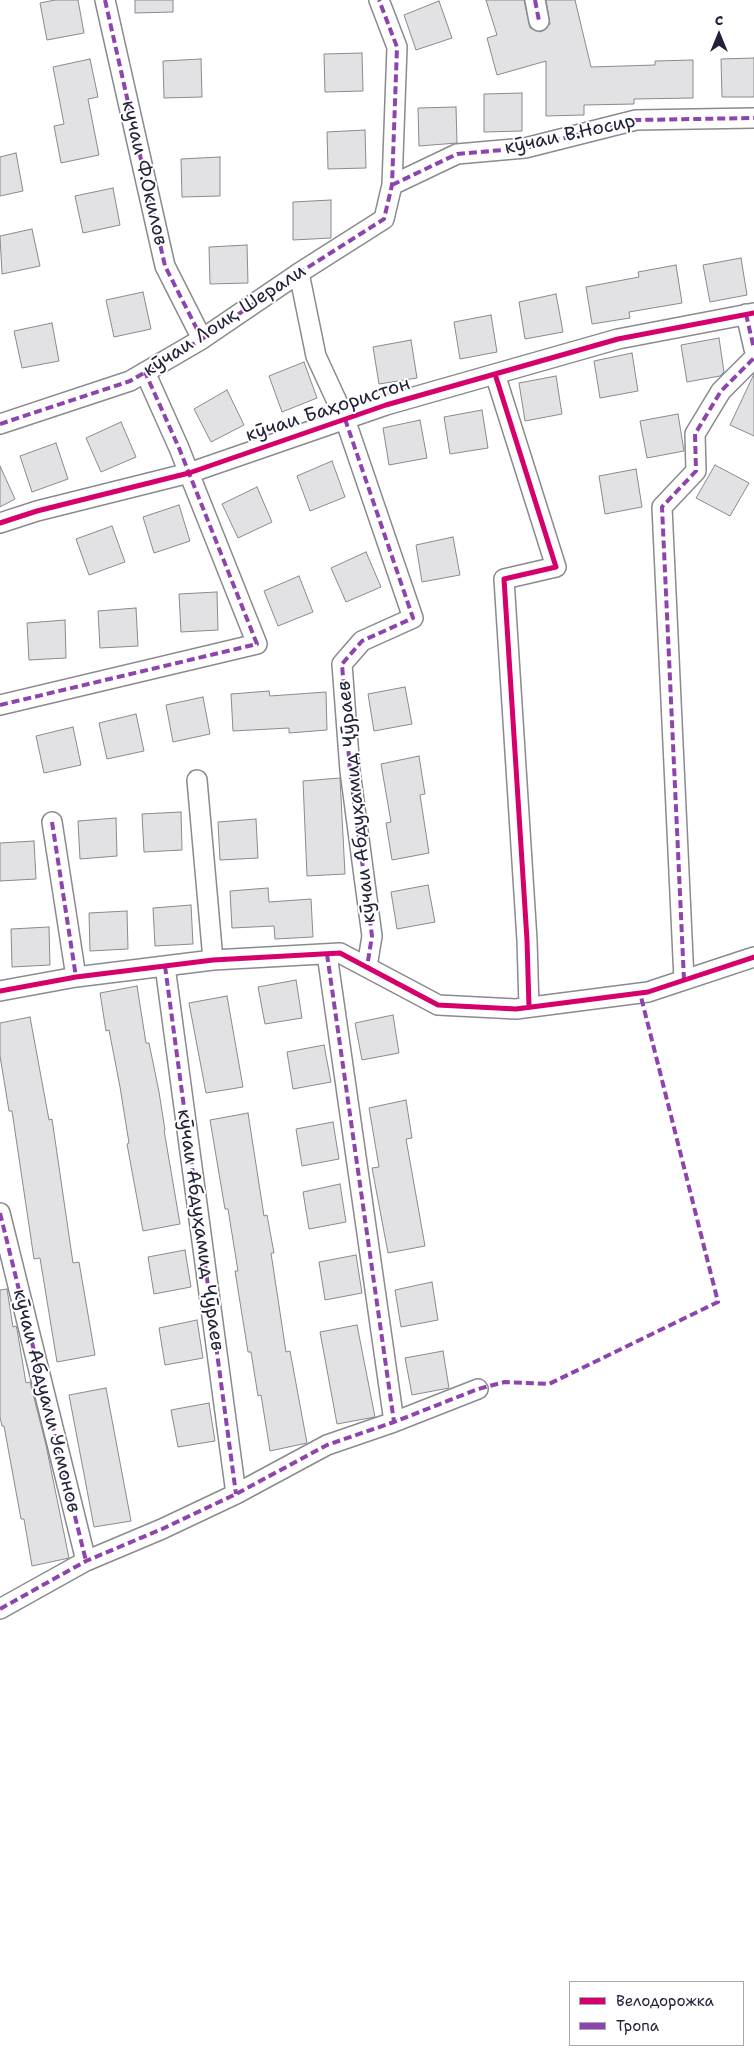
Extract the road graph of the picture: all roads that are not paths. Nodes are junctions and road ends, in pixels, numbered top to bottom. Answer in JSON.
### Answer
{"nodes":[{"id":1,"x":105,"y":0,"type":"edge"},
{"id":2,"x":379,"y":0,"type":"edge"},
{"id":3,"x":535,"y":0,"type":"edge"},
{"id":4,"x":539,"y":21,"type":"dead end"},
{"id":5,"x":754,"y":118,"type":"edge"},
{"id":6,"x":392,"y":185,"type":"junction"},
{"id":7,"x":299,"y":273,"type":"junction"},
{"id":8,"x":750,"y":314,"type":"edge"},
{"id":9,"x":202,"y":339,"type":"junction"},
{"id":10,"x":754,"y":349,"type":"edge"},
{"id":11,"x":754,"y":358,"type":"edge"},
{"id":12,"x":145,"y":372,"type":"junction"},
{"id":13,"x":495,"y":374,"type":"junction"},
{"id":14,"x":345,"y":419,"type":"junction"},
{"id":15,"x":0,"y":424,"type":"edge"},
{"id":16,"x":189,"y":473,"type":"junction"},
{"id":17,"x":0,"y":523,"type":"edge"},
{"id":18,"x":0,"y":705,"type":"edge"},
{"id":19,"x":198,"y":780,"type":"dead end"},
{"id":20,"x":52,"y":822,"type":"dead end"},
{"id":21,"x":327,"y":954,"type":"junction"},
{"id":22,"x":754,"y":957,"type":"edge"},
{"id":23,"x":213,"y":960,"type":"junction"},
{"id":24,"x":165,"y":966,"type":"junction"},
{"id":25,"x":367,"y":967,"type":"junction"},
{"id":26,"x":76,"y":977,"type":"junction"},
{"id":27,"x":684,"y":980,"type":"junction"},
{"id":28,"x":0,"y":991,"type":"edge"},
{"id":29,"x":529,"y":1007,"type":"junction"},
{"id":30,"x":0,"y":1213,"type":"edge"},
{"id":31,"x":478,"y":1389,"type":"dead end"},
{"id":32,"x":394,"y":1422,"type":"junction"},
{"id":33,"x":236,"y":1494,"type":"junction"},
{"id":34,"x":86,"y":1561,"type":"junction"},
{"id":35,"x":0,"y":1609,"type":"edge"}],
"edges":[{"from":1,"to":9,"type":"street","name":"кучаи Ф.Окилов"},
{"from":2,"to":6,"type":"street"},
{"from":3,"to":4,"type":"street"},
{"from":5,"to":6,"type":"street","name":"кӯчаи В.Носир"},
{"from":6,"to":7,"type":"street","name":"кӯчаи Лоиқ Шерали"},
{"from":7,"to":9,"type":"street","name":"кӯчаи Лоиқ Шерали"},
{"from":7,"to":14,"type":"street"},
{"from":8,"to":10,"type":"street"},
{"from":8,"to":13,"type":"street","name":"кӯчаи Баҳористон"},
{"from":9,"to":12,"type":"street","name":"кӯчаи Лоиқ Шерали"},
{"from":11,"to":27,"type":"street"},
{"from":12,"to":15,"type":"street","name":"кӯчаи Лоиқ Шерали"},
{"from":12,"to":16,"type":"street"},
{"from":13,"to":14,"type":"street","name":"кӯчаи Баҳористон"},
{"from":13,"to":29,"type":"street"},
{"from":14,"to":16,"type":"street","name":"кӯчаи Баҳористон"},
{"from":14,"to":25,"type":"street","name":"кӯчаи Абдуҳамид Ҷӯраев"},
{"from":16,"to":17,"type":"street","name":"кӯчаи Баҳористон"},
{"from":16,"to":18,"type":"street"},
{"from":19,"to":23,"type":"street"},
{"from":20,"to":26,"type":"street"},
{"from":21,"to":23,"type":"street"},
{"from":21,"to":25,"type":"street"},
{"from":21,"to":32,"type":"street"},
{"from":22,"to":27,"type":"street"},
{"from":23,"to":24,"type":"street"},
{"from":24,"to":26,"type":"street"},
{"from":24,"to":33,"type":"street","name":"кӯчаи Абдуҳамид Ҷӯраев"},
{"from":25,"to":29,"type":"street"},
{"from":26,"to":28,"type":"street"},
{"from":27,"to":29,"type":"street"},
{"from":30,"to":34,"type":"street","name":"кӯчаи Абдуали Усмонов"},
{"from":31,"to":32,"type":"street"},
{"from":32,"to":33,"type":"street"},
{"from":33,"to":34,"type":"street"},
{"from":34,"to":35,"type":"street"}]}
